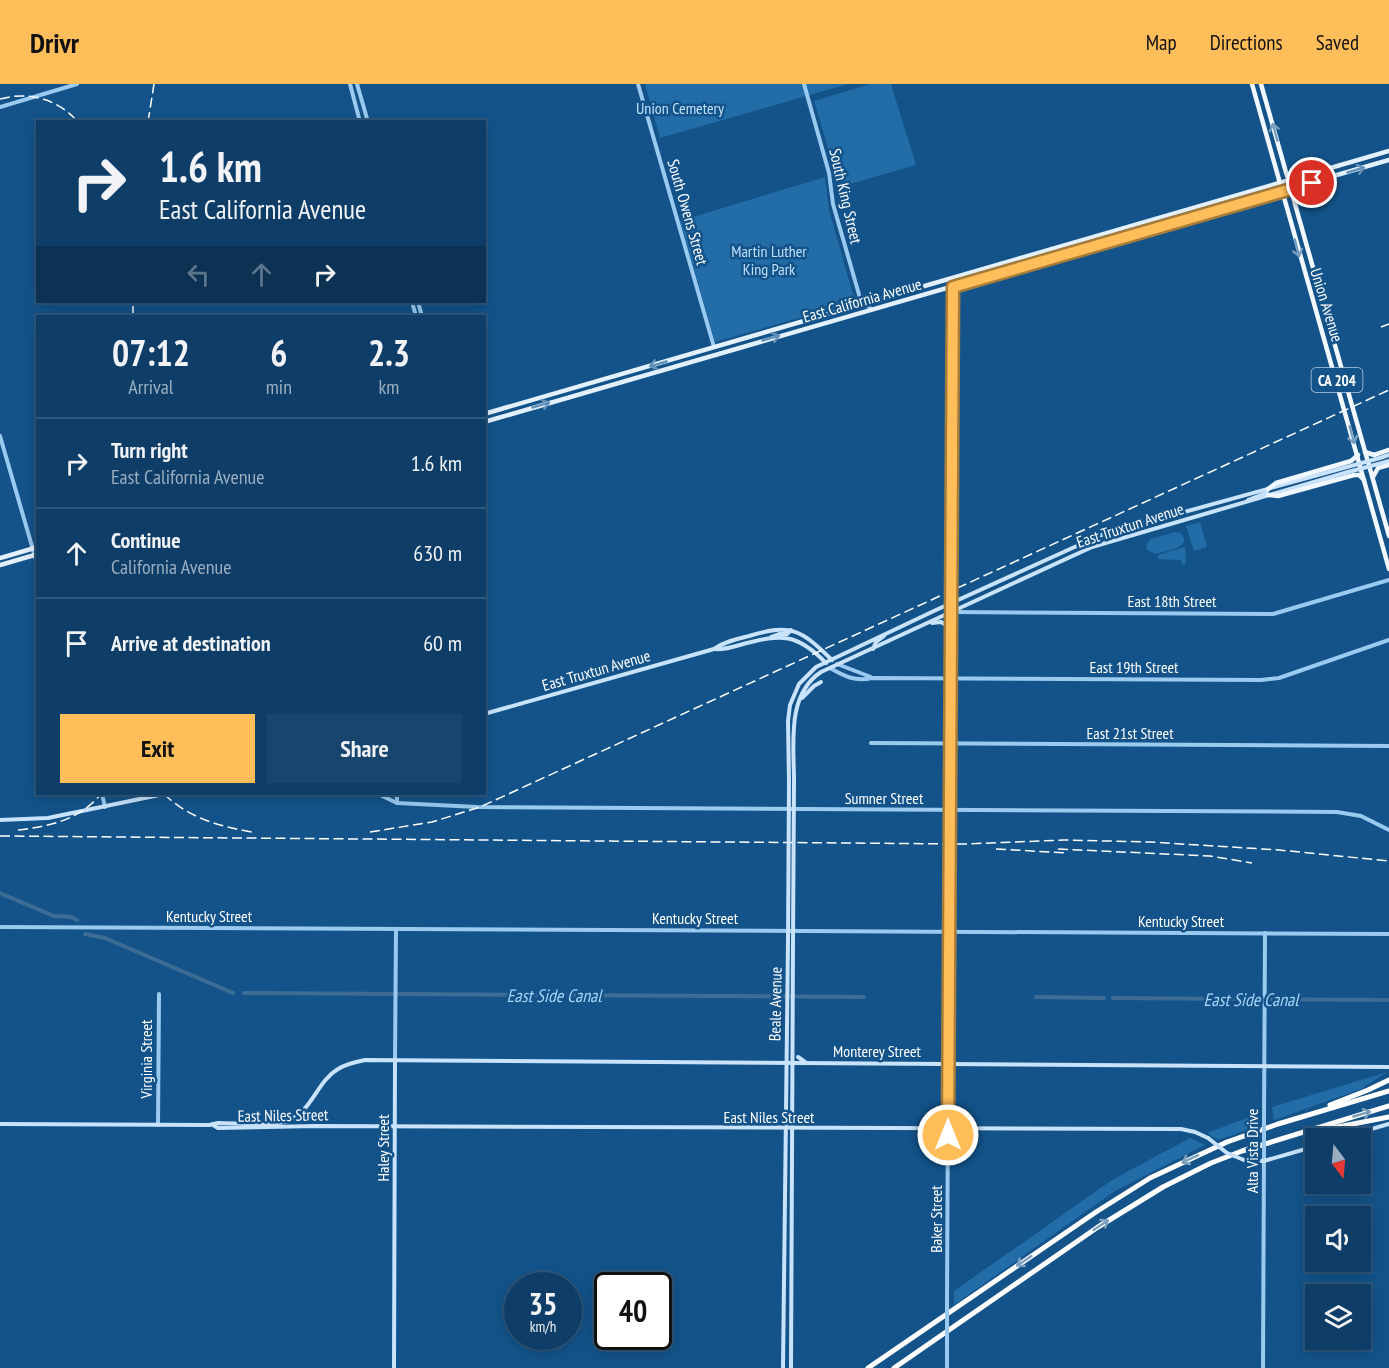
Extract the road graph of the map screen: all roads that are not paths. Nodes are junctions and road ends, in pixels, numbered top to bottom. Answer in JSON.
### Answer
{"nodes":[{"id":1,"x":77,"y":84,"type":"edge"},
{"id":2,"x":350,"y":84,"type":"edge"},
{"id":3,"x":357,"y":84,"type":"edge"},
{"id":4,"x":638,"y":84,"type":"edge"},
{"id":5,"x":804,"y":84,"type":"edge"},
{"id":6,"x":1252,"y":84,"type":"edge"},
{"id":7,"x":1261,"y":84,"type":"edge"},
{"id":8,"x":0,"y":107,"type":"edge"},
{"id":9,"x":359,"y":120,"type":"edge"},
{"id":10,"x":367,"y":120,"type":"edge"},
{"id":11,"x":1389,"y":151,"type":"edge"},
{"id":12,"x":1389,"y":160,"type":"edge"},
{"id":13,"x":1288,"y":180,"type":"junction"},
{"id":14,"x":1280,"y":182,"type":"junction"},
{"id":15,"x":1291,"y":189,"type":"junction"},
{"id":16,"x":1282,"y":192,"type":"junction"},
{"id":17,"x":1213,"y":202,"type":"junction"},
{"id":18,"x":1171,"y":215,"type":"junction"},
{"id":19,"x":1191,"y":217,"type":"junction"},
{"id":20,"x":1137,"y":225,"type":"junction"},
{"id":21,"x":1148,"y":229,"type":"junction"},
{"id":22,"x":1112,"y":239,"type":"junction"},
{"id":23,"x":1061,"y":246,"type":"junction"},
{"id":24,"x":1040,"y":260,"type":"junction"},
{"id":25,"x":952,"y":278,"type":"junction"},
{"id":26,"x":953,"y":287,"type":"junction"},
{"id":27,"x":864,"y":304,"type":"junction"},
{"id":28,"x":871,"y":309,"type":"junction"},
{"id":29,"x":714,"y":347,"type":"junction"},
{"id":30,"x":486,"y":413,"type":"edge"},
{"id":31,"x":486,"y":421,"type":"edge"},
{"id":32,"x":0,"y":436,"type":"edge"},
{"id":33,"x":1389,"y":450,"type":"edge"},
{"id":34,"x":1365,"y":452,"type":"junction"},
{"id":35,"x":1358,"y":454,"type":"junction"},
{"id":36,"x":1374,"y":455,"type":"junction"},
{"id":37,"x":1389,"y":455,"type":"edge"},
{"id":38,"x":1381,"y":460,"type":"junction"},
{"id":39,"x":1351,"y":461,"type":"junction"},
{"id":40,"x":1389,"y":463,"type":"edge"},
{"id":41,"x":1378,"y":468,"type":"junction"},
{"id":42,"x":1347,"y":470,"type":"junction"},
{"id":43,"x":1354,"y":475,"type":"junction"},
{"id":44,"x":1372,"y":477,"type":"junction"},
{"id":45,"x":1364,"y":480,"type":"junction"},
{"id":46,"x":1291,"y":483,"type":"junction"},
{"id":47,"x":1268,"y":489,"type":"junction"},
{"id":48,"x":1269,"y":495,"type":"junction"},
{"id":49,"x":1242,"y":503,"type":"junction"},
{"id":50,"x":1187,"y":511,"type":"junction"},
{"id":51,"x":1189,"y":518,"type":"junction"},
{"id":52,"x":1389,"y":536,"type":"edge"},
{"id":53,"x":35,"y":548,"type":"edge"},
{"id":54,"x":36,"y":555,"type":"edge"},
{"id":55,"x":0,"y":558,"type":"edge"},
{"id":56,"x":0,"y":565,"type":"edge"},
{"id":57,"x":1389,"y":569,"type":"edge"},
{"id":58,"x":1389,"y":580,"type":"edge"},
{"id":59,"x":952,"y":603,"type":"junction"},
{"id":60,"x":951,"y":612,"type":"junction"},
{"id":61,"x":920,"y":627,"type":"junction"},
{"id":62,"x":791,"y":630,"type":"junction"},
{"id":63,"x":889,"y":632,"type":"junction"},
{"id":64,"x":767,"y":638,"type":"junction"},
{"id":65,"x":951,"y":638,"type":"junction"},
{"id":66,"x":1389,"y":640,"type":"edge"},
{"id":67,"x":714,"y":649,"type":"junction"},
{"id":68,"x":873,"y":649,"type":"junction"},
{"id":69,"x":831,"y":659,"type":"junction"},
{"id":70,"x":825,"y":662,"type":"junction"},
{"id":71,"x":837,"y":664,"type":"junction"},
{"id":72,"x":830,"y":668,"type":"junction"},
{"id":73,"x":872,"y":678,"type":"junction"},
{"id":74,"x":951,"y":678,"type":"junction"},
{"id":75,"x":821,"y":682,"type":"dead end"},
{"id":76,"x":798,"y":703,"type":"junction"},
{"id":77,"x":486,"y":713,"type":"edge"},
{"id":78,"x":871,"y":743,"type":"dead end"},
{"id":79,"x":950,"y":744,"type":"junction"},
{"id":80,"x":1389,"y":746,"type":"edge"},
{"id":81,"x":791,"y":781,"type":"junction"},
{"id":82,"x":102,"y":795,"type":"edge"},
{"id":83,"x":159,"y":795,"type":"edge"},
{"id":84,"x":380,"y":795,"type":"edge"},
{"id":85,"x":397,"y":795,"type":"edge"},
{"id":86,"x":397,"y":803,"type":"junction"},
{"id":87,"x":105,"y":807,"type":"junction"},
{"id":88,"x":950,"y":810,"type":"junction"},
{"id":89,"x":0,"y":820,"type":"edge"},
{"id":90,"x":1389,"y":830,"type":"edge"},
{"id":91,"x":0,"y":927,"type":"edge"},
{"id":92,"x":396,"y":929,"type":"junction"},
{"id":93,"x":949,"y":932,"type":"junction"},
{"id":94,"x":1265,"y":933,"type":"junction"},
{"id":95,"x":1389,"y":934,"type":"edge"},
{"id":96,"x":791,"y":941,"type":"junction"},
{"id":97,"x":159,"y":993,"type":"dead end"},
{"id":98,"x":780,"y":1057,"type":"dead end"},
{"id":99,"x":798,"y":1057,"type":"dead end"},
{"id":100,"x":364,"y":1060,"type":"joint"},
{"id":101,"x":395,"y":1060,"type":"junction"},
{"id":102,"x":770,"y":1063,"type":"junction"},
{"id":103,"x":786,"y":1063,"type":"junction"},
{"id":104,"x":793,"y":1063,"type":"junction"},
{"id":105,"x":808,"y":1063,"type":"junction"},
{"id":106,"x":949,"y":1064,"type":"junction"},
{"id":107,"x":1265,"y":1066,"type":"junction"},
{"id":108,"x":1389,"y":1067,"type":"edge"},
{"id":109,"x":1389,"y":1080,"type":"edge"},
{"id":110,"x":1389,"y":1091,"type":"edge"},
{"id":111,"x":1389,"y":1106,"type":"edge"},
{"id":112,"x":1304,"y":1116,"type":"junction"},
{"id":113,"x":1389,"y":1117,"type":"edge"},
{"id":114,"x":0,"y":1124,"type":"edge"},
{"id":115,"x":1389,"y":1124,"type":"edge"},
{"id":116,"x":158,"y":1125,"type":"junction"},
{"id":117,"x":213,"y":1125,"type":"junction"},
{"id":118,"x":395,"y":1126,"type":"junction"},
{"id":119,"x":785,"y":1129,"type":"junction"},
{"id":120,"x":793,"y":1129,"type":"junction"},
{"id":121,"x":948,"y":1129,"type":"junction"},
{"id":122,"x":1371,"y":1129,"type":"edge"},
{"id":123,"x":1295,"y":1133,"type":"junction"},
{"id":124,"x":1305,"y":1149,"type":"edge"},
{"id":125,"x":1264,"y":1161,"type":"junction"},
{"id":126,"x":925,"y":1347,"type":"junction"},
{"id":127,"x":394,"y":1368,"type":"edge"},
{"id":128,"x":783,"y":1368,"type":"edge"},
{"id":129,"x":791,"y":1368,"type":"edge"},
{"id":130,"x":868,"y":1368,"type":"edge"},
{"id":131,"x":894,"y":1368,"type":"edge"},
{"id":132,"x":901,"y":1368,"type":"edge"},
{"id":133,"x":947,"y":1368,"type":"edge"},
{"id":134,"x":1263,"y":1368,"type":"edge"}],
"edges":[{"from":1,"to":8,"type":"street"},
{"from":2,"to":9,"type":"street"},
{"from":3,"to":10,"type":"street"},
{"from":4,"to":29,"type":"street","name":"South Owens Street"},
{"from":5,"to":27,"type":"street","name":"South King Street"},
{"from":6,"to":14,"type":"highway","name":"Union Avenue","number":"CA 204"},
{"from":13,"to":7,"type":"highway","name":"Union Avenue","number":"CA 204","one_way":true},
{"from":11,"to":13,"type":"main road","name":"East California Avenue"},
{"from":15,"to":12,"type":"main road","name":"East California Avenue","one_way":true},
{"from":13,"to":14,"type":"main road","name":"East California Avenue"},
{"from":13,"to":15,"type":"highway","name":"Union Avenue","number":"CA 204"},
{"from":14,"to":16,"type":"highway","name":"Union Avenue","number":"CA 204"},
{"from":14,"to":17,"type":"main road","name":"East California Avenue"},
{"from":15,"to":16,"type":"main road","name":"East California Avenue"},
{"from":15,"to":34,"type":"highway","name":"Union Avenue","number":"CA 204"},
{"from":16,"to":19,"type":"main road","name":"East California Avenue"},
{"from":16,"to":35,"type":"highway","name":"Union Avenue","number":"CA 204","one_way":true},
{"from":17,"to":18,"type":"main road","name":"East California Avenue"},
{"from":17,"to":19,"type":"main road"},
{"from":18,"to":20,"type":"main road","name":"East California Avenue"},
{"from":18,"to":21,"type":"main road"},
{"from":19,"to":21,"type":"main road","name":"East California Avenue"},
{"from":20,"to":22,"type":"main road"},
{"from":20,"to":23,"type":"main road","name":"East California Avenue"},
{"from":21,"to":22,"type":"main road","name":"East California Avenue"},
{"from":22,"to":24,"type":"main road","name":"East California Avenue"},
{"from":23,"to":24,"type":"main road"},
{"from":23,"to":25,"type":"main road","name":"East California Avenue"},
{"from":24,"to":26,"type":"main road","name":"East California Avenue"},
{"from":25,"to":26,"type":"street","name":"Baker Street"},
{"from":25,"to":27,"type":"main road","name":"East California Avenue"},
{"from":26,"to":28,"type":"main road","name":"East California Avenue"},
{"from":26,"to":59,"type":"street","name":"Baker Street"},
{"from":27,"to":28,"type":"street"},
{"from":27,"to":29,"type":"main road","name":"East California Avenue"},
{"from":31,"to":28,"type":"main road","name":"East California Avenue","one_way":true},
{"from":29,"to":30,"type":"main road","name":"East California Avenue","one_way":true},
{"from":32,"to":53,"type":"street"},
{"from":33,"to":36,"type":"highway"},
{"from":34,"to":36,"type":"highway"},
{"from":34,"to":44,"type":"highway","name":"Union Avenue","number":"CA 204"},
{"from":35,"to":39,"type":"highway"},
{"from":35,"to":45,"type":"highway","name":"Union Avenue","number":"CA 204"},
{"from":36,"to":41,"type":"highway"},
{"from":37,"to":38,"type":"main road"},
{"from":38,"to":40,"type":"main road"},
{"from":38,"to":42,"type":"main road","name":"East Truxtun Avenue","bridge":true},
{"from":39,"to":43,"type":"highway"},
{"from":39,"to":47,"type":"highway"},
{"from":40,"to":41,"type":"highway"},
{"from":41,"to":44,"type":"highway"},
{"from":42,"to":46,"type":"main road","name":"East Truxtun Avenue"},
{"from":42,"to":48,"type":"main road","name":"East Truxtun Avenue"},
{"from":43,"to":45,"type":"highway"},
{"from":43,"to":48,"type":"highway"},
{"from":44,"to":52,"type":"highway","name":"Union Avenue","number":"CA 204"},
{"from":45,"to":57,"type":"highway","name":"Union Avenue","number":"CA 204"},
{"from":46,"to":47,"type":"main road","name":"East Truxtun Avenue"},
{"from":46,"to":48,"type":"main road"},
{"from":47,"to":49,"type":"main road"},
{"from":47,"to":50,"type":"main road","name":"East Truxtun Avenue"},
{"from":48,"to":49,"type":"main road","name":"East Truxtun Avenue"},
{"from":49,"to":51,"type":"main road","name":"East Truxtun Avenue"},
{"from":50,"to":51,"type":"main road"},
{"from":50,"to":59,"type":"main road","name":"East Truxtun Avenue"},
{"from":51,"to":60,"type":"main road","name":"East Truxtun Avenue"},
{"from":53,"to":54,"type":"street"},
{"from":53,"to":55,"type":"main road"},
{"from":54,"to":56,"type":"main road"},
{"from":58,"to":60,"type":"street","name":"East 18th Street"},
{"from":59,"to":60,"type":"street","name":"Baker Street"},
{"from":59,"to":63,"type":"main road","name":"East Truxtun Avenue"},
{"from":60,"to":61,"type":"main road","name":"East Truxtun Avenue"},
{"from":60,"to":65,"type":"street","name":"Baker Street"},
{"from":61,"to":65,"type":"main road"},
{"from":61,"to":68,"type":"main road","name":"East Truxtun Avenue"},
{"from":62,"to":64,"type":"main road"},
{"from":62,"to":67,"type":"main road","name":"East Truxtun Avenue"},
{"from":62,"to":69,"type":"main road"},
{"from":63,"to":68,"type":"main road"},
{"from":63,"to":69,"type":"main road","name":"East Truxtun Avenue"},
{"from":64,"to":67,"type":"main road","name":"East Truxtun Avenue"},
{"from":64,"to":70,"type":"main road","name":"East Truxtun Avenue"},
{"from":65,"to":74,"type":"street","name":"Baker Street"},
{"from":66,"to":74,"type":"street","name":"East 19th Street"},
{"from":67,"to":77,"type":"main road","name":"East Truxtun Avenue"},
{"from":68,"to":71,"type":"main road","name":"East Truxtun Avenue"},
{"from":69,"to":70,"type":"main road","name":"Beale Avenue"},
{"from":69,"to":71,"type":"main road"},
{"from":70,"to":72,"type":"main road","name":"East Truxtun Avenue"},
{"from":70,"to":81,"type":"main road","name":"Beale Avenue"},
{"from":71,"to":72,"type":"main road","name":"Beale Avenue"},
{"from":71,"to":73,"type":"street","name":"East 19th Street"},
{"from":72,"to":73,"type":"street","name":"East 19th Street"},
{"from":72,"to":76,"type":"main road","name":"Beale Avenue"},
{"from":73,"to":74,"type":"street","name":"East 19th Street"},
{"from":74,"to":79,"type":"street","name":"Baker Street"},
{"from":75,"to":76,"type":"main road"},
{"from":76,"to":81,"type":"main road","name":"Beale Avenue"},
{"from":78,"to":79,"type":"street","name":"East 21st Street"},
{"from":79,"to":80,"type":"street","name":"East 21st Street"},
{"from":79,"to":88,"type":"street","name":"Baker Street"},
{"from":81,"to":96,"type":"main road","name":"Beale Avenue","bridge":true},
{"from":82,"to":87,"type":"street"},
{"from":83,"to":87,"type":"main road"},
{"from":84,"to":86,"type":"street","name":"Sumner Street"},
{"from":85,"to":86,"type":"street"},
{"from":86,"to":88,"type":"street","name":"Sumner Street"},
{"from":87,"to":89,"type":"main road"},
{"from":88,"to":90,"type":"street","name":"Sumner Street"},
{"from":88,"to":93,"type":"street","name":"Baker Street"},
{"from":91,"to":92,"type":"street","name":"Kentucky Street"},
{"from":92,"to":93,"type":"street","name":"Kentucky Street"},
{"from":92,"to":101,"type":"street","name":"Haley Street"},
{"from":93,"to":94,"type":"street","name":"Kentucky Street"},
{"from":93,"to":106,"type":"street","name":"Baker Street"},
{"from":94,"to":95,"type":"street","name":"Kentucky Street"},
{"from":94,"to":107,"type":"street","name":"Alta Vista Drive"},
{"from":96,"to":103,"type":"main road","name":"Beale Avenue"},
{"from":96,"to":104,"type":"main road","name":"Beale Avenue"},
{"from":97,"to":116,"type":"street","name":"Virginia Street"},
{"from":98,"to":102,"type":"main road"},
{"from":99,"to":105,"type":"main road"},
{"from":100,"to":101,"type":"main road","name":"Monterey Street"},
{"from":100,"to":117,"type":"main road","name":"East Niles Street"},
{"from":101,"to":102,"type":"main road","name":"Monterey Street"},
{"from":101,"to":118,"type":"main road","name":"Haley Street"},
{"from":102,"to":103,"type":"main road","name":"Monterey Street"},
{"from":103,"to":104,"type":"main road","name":"Monterey Street"},
{"from":103,"to":119,"type":"main road","name":"Beale Avenue"},
{"from":104,"to":105,"type":"main road","name":"Monterey Street"},
{"from":104,"to":120,"type":"main road","name":"Beale Avenue"},
{"from":105,"to":106,"type":"main road","name":"Monterey Street"},
{"from":106,"to":107,"type":"main road","name":"Monterey Street"},
{"from":106,"to":121,"type":"street","name":"Baker Street"},
{"from":107,"to":108,"type":"main road","name":"Monterey Street"},
{"from":107,"to":125,"type":"street","name":"Alta Vista Drive","bridge":true},
{"from":109,"to":112,"type":"highway"},
{"from":110,"to":112,"type":"highway"},
{"from":123,"to":111,"type":"highway","one_way":true},
{"from":112,"to":130,"type":"highway","one_way":true},
{"from":113,"to":123,"type":"highway"},
{"from":114,"to":116,"type":"main road","name":"East Niles Street"},
{"from":115,"to":122,"type":"main road"},
{"from":116,"to":117,"type":"main road","name":"East Niles Street"},
{"from":117,"to":118,"type":"main road","name":"East Niles Street"},
{"from":118,"to":119,"type":"main road","name":"East Niles Street"},
{"from":118,"to":127,"type":"main road","name":"Haley Street"},
{"from":119,"to":120,"type":"main road","name":"East Niles Street"},
{"from":119,"to":128,"type":"main road","name":"Beale Avenue"},
{"from":120,"to":121,"type":"main road","name":"East Niles Street"},
{"from":120,"to":129,"type":"main road","name":"Beale Avenue"},
{"from":121,"to":125,"type":"main road","name":"East Niles Street","bridge":true},
{"from":121,"to":133,"type":"street","name":"Baker Street","bridge":true},
{"from":126,"to":123,"type":"highway","one_way":true},
{"from":124,"to":125,"type":"main road","name":"East Niles Street"},
{"from":125,"to":134,"type":"street","name":"Alta Vista Drive"},
{"from":126,"to":131,"type":"highway"},
{"from":126,"to":132,"type":"highway"}]}
